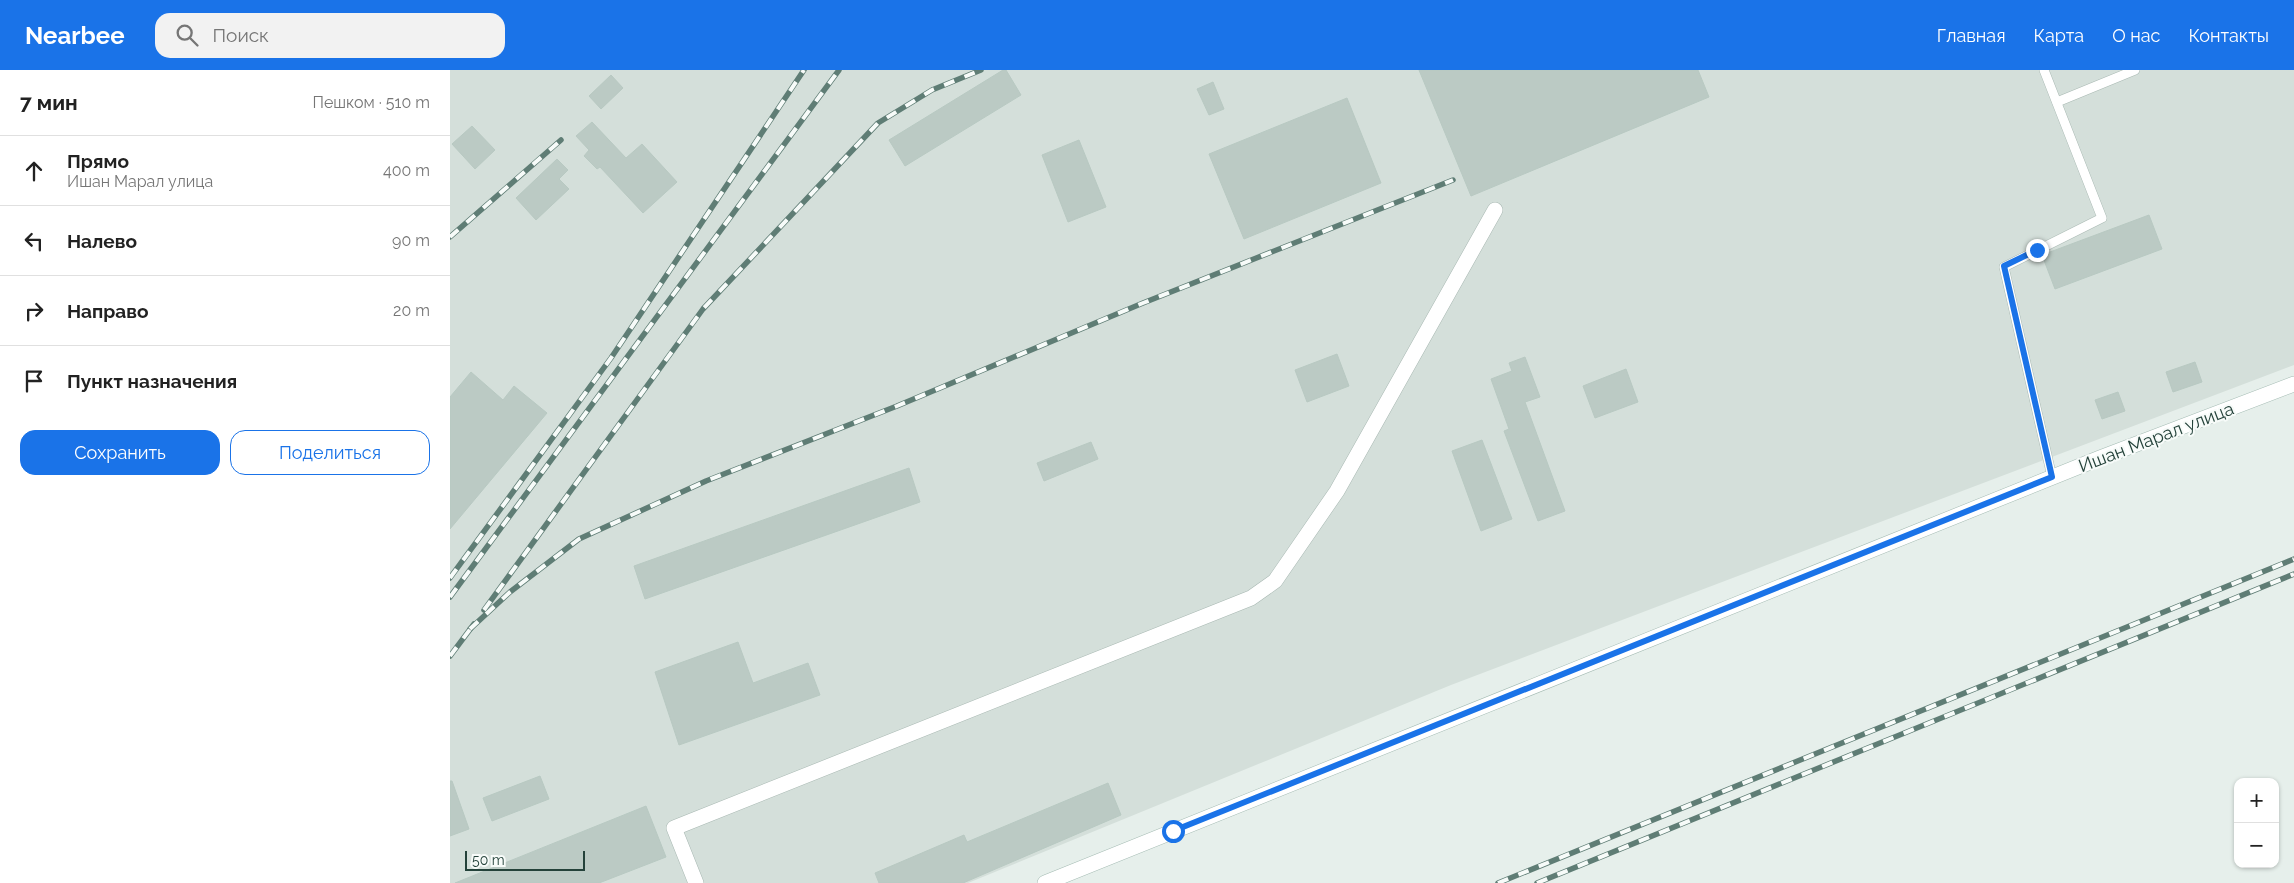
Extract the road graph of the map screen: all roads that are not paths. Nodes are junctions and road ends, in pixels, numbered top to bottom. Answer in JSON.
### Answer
{"nodes":[{"id":1,"x":2044,"y":70,"type":"edge"},
{"id":2,"x":2135,"y":70,"type":"edge"},
{"id":3,"x":2057,"y":102,"type":"junction"},
{"id":4,"x":1494,"y":210,"type":"dead end"},
{"id":5,"x":2294,"y":384,"type":"edge"},
{"id":6,"x":2052,"y":477,"type":"junction"},
{"id":7,"x":696,"y":883,"type":"edge"},
{"id":8,"x":1045,"y":883,"type":"edge"}],
"edges":[{"from":1,"to":3,"type":"lane"},
{"from":2,"to":3,"type":"lane"},
{"from":3,"to":6,"type":"lane"},
{"from":4,"to":7,"type":"main road"},
{"from":5,"to":6,"type":"main road","name":"Ишан Марал улица"},
{"from":6,"to":8,"type":"main road","name":"Ишан Марал улица"}]}
